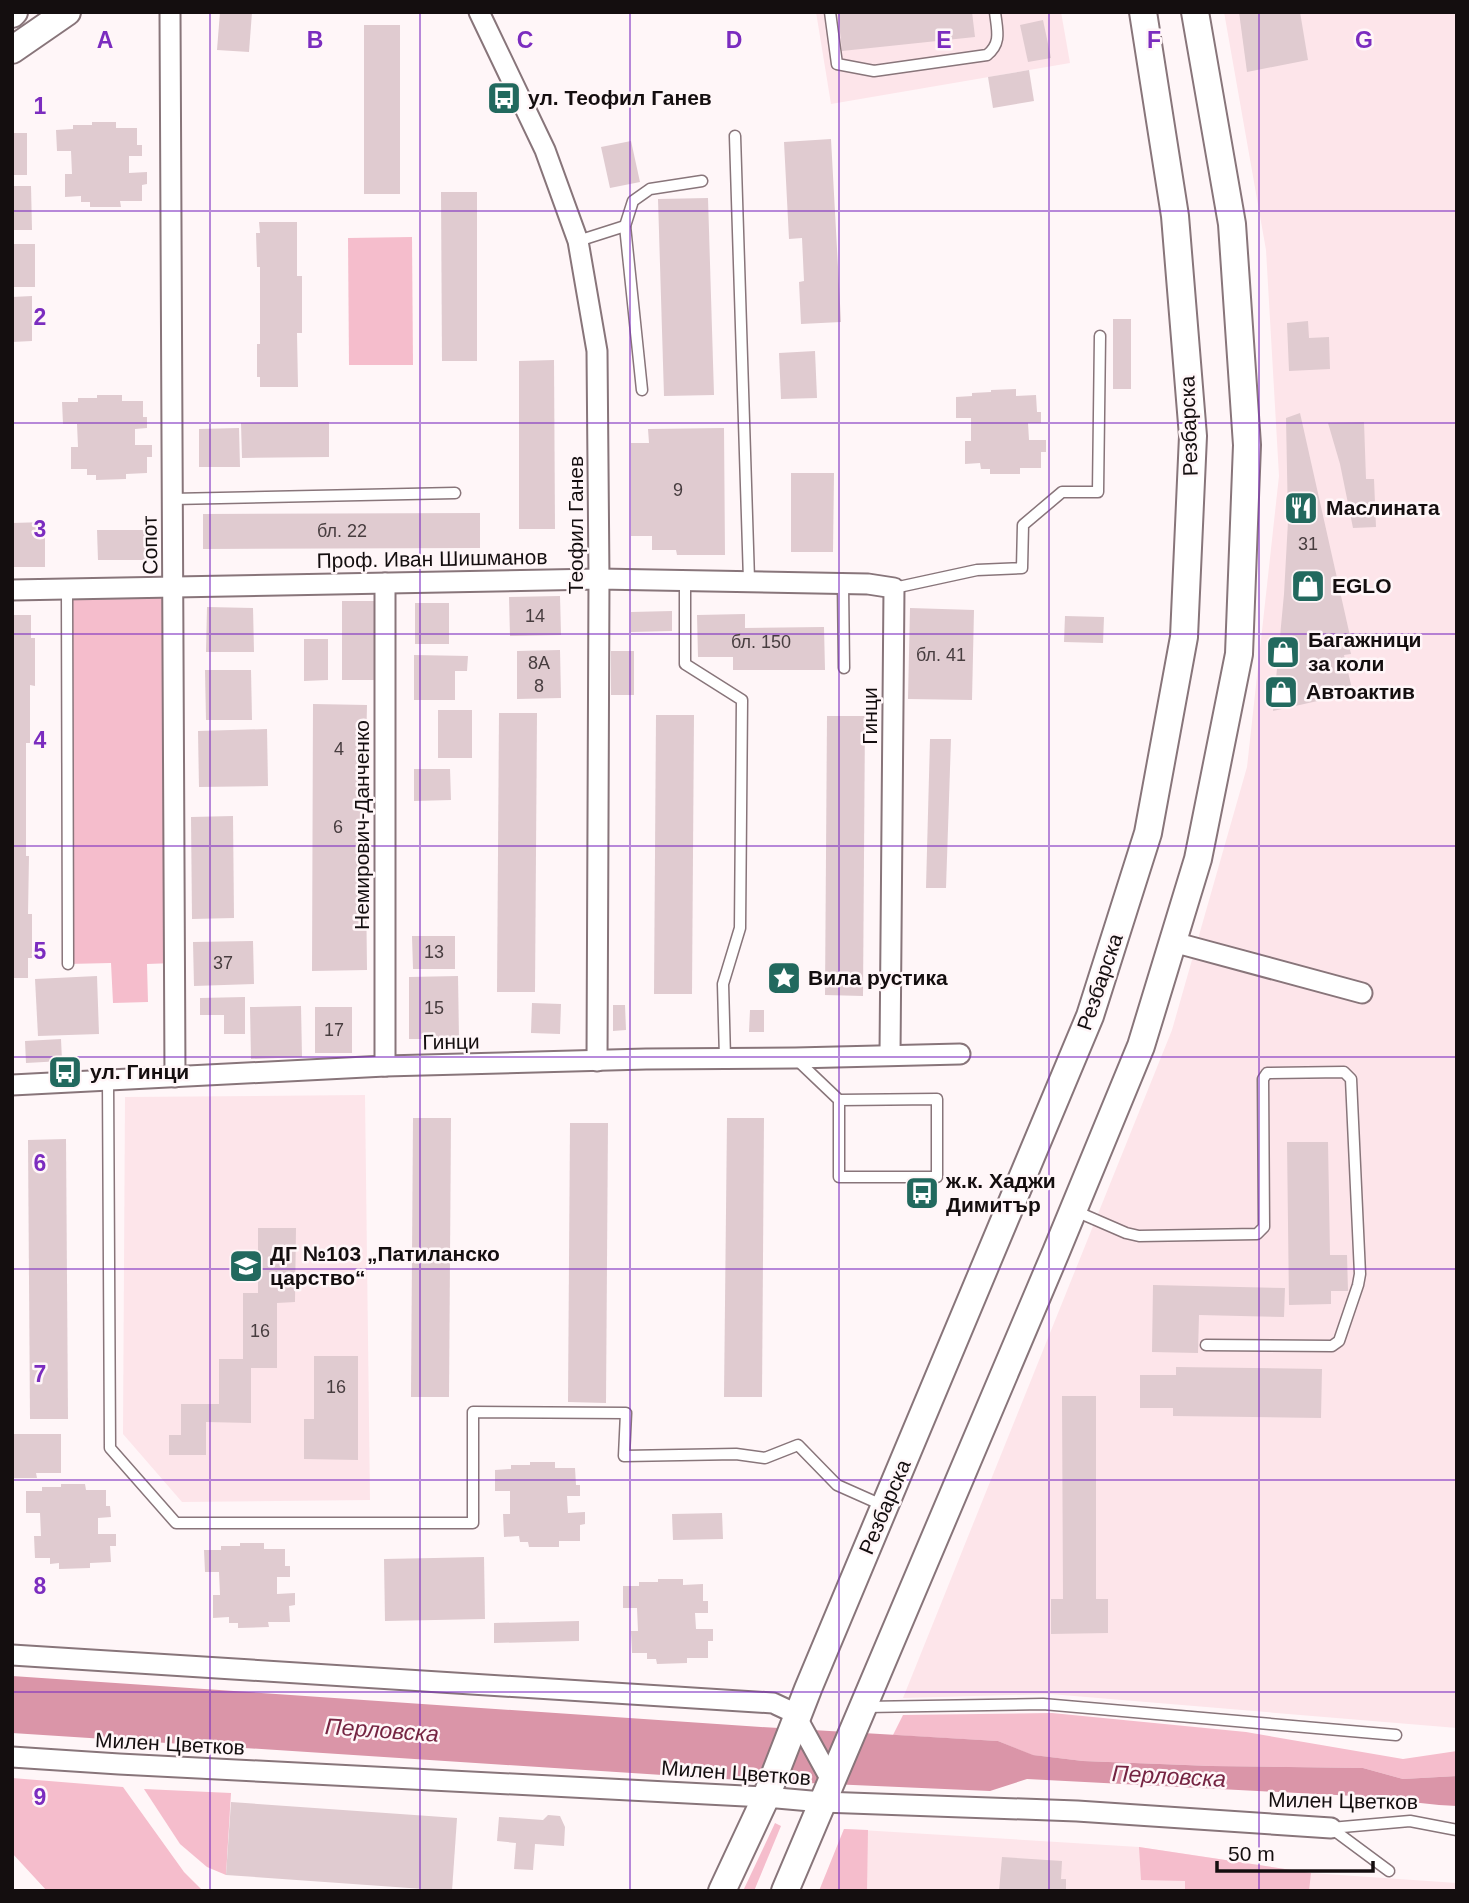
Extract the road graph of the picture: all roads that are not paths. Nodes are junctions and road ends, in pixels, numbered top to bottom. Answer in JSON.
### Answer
{"nodes":[{"id":1,"x":67,"y":12,"type":"edge"},
{"id":2,"x":170,"y":12,"type":"edge"},
{"id":3,"x":479,"y":12,"type":"edge"},
{"id":4,"x":831,"y":12,"type":"edge"},
{"id":5,"x":995,"y":12,"type":"edge"},
{"id":6,"x":1143,"y":12,"type":"edge"},
{"id":7,"x":1195,"y":12,"type":"edge"},
{"id":8,"x":12,"y":50,"type":"edge"},
{"id":9,"x":735,"y":136,"type":"dead end"},
{"id":10,"x":702,"y":181,"type":"dead end"},
{"id":11,"x":625,"y":226,"type":"junction"},
{"id":12,"x":578,"y":241,"type":"junction"},
{"id":13,"x":1100,"y":336,"type":"dead end"},
{"id":14,"x":642,"y":390,"type":"dead end"},
{"id":15,"x":455,"y":493,"type":"dead end"},
{"id":16,"x":172,"y":499,"type":"junction"},
{"id":17,"x":599,"y":579,"type":"junction"},
{"id":18,"x":685,"y":579,"type":"junction"},
{"id":19,"x":748,"y":580,"type":"junction"},
{"id":20,"x":385,"y":583,"type":"junction"},
{"id":21,"x":843,"y":583,"type":"junction"},
{"id":22,"x":173,"y":587,"type":"junction"},
{"id":23,"x":894,"y":588,"type":"junction"},
{"id":24,"x":67,"y":589,"type":"junction"},
{"id":25,"x":12,"y":590,"type":"edge"},
{"id":26,"x":844,"y":668,"type":"dead end"},
{"id":27,"x":1173,"y":942,"type":"junction"},
{"id":28,"x":68,"y":964,"type":"dead end"},
{"id":29,"x":1362,"y":993,"type":"dead end"},
{"id":30,"x":960,"y":1054,"type":"dead end"},
{"id":31,"x":890,"y":1055,"type":"junction"},
{"id":32,"x":724,"y":1058,"type":"junction"},
{"id":33,"x":795,"y":1058,"type":"junction"},
{"id":34,"x":597,"y":1061,"type":"junction"},
{"id":35,"x":385,"y":1066,"type":"junction"},
{"id":36,"x":175,"y":1077,"type":"junction"},
{"id":37,"x":108,"y":1079,"type":"junction"},
{"id":38,"x":12,"y":1085,"type":"edge"},
{"id":39,"x":839,"y":1100,"type":"junction"},
{"id":40,"x":1073,"y":1210,"type":"junction"},
{"id":41,"x":1206,"y":1345,"type":"dead end"},
{"id":42,"x":886,"y":1506,"type":"junction"},
{"id":43,"x":12,"y":1655,"type":"edge"},
{"id":44,"x":862,"y":1707,"type":"junction"},
{"id":45,"x":797,"y":1718,"type":"junction"},
{"id":46,"x":1395,"y":1735,"type":"dead end"},
{"id":47,"x":12,"y":1757,"type":"edge"},
{"id":48,"x":827,"y":1791,"type":"junction"},
{"id":49,"x":766,"y":1797,"type":"junction"},
{"id":50,"x":1331,"y":1828,"type":"junction"},
{"id":51,"x":1457,"y":1830,"type":"edge"},
{"id":52,"x":1389,"y":1871,"type":"dead end"},
{"id":53,"x":722,"y":1891,"type":"edge"},
{"id":54,"x":785,"y":1891,"type":"edge"}],
"edges":[{"from":1,"to":8,"type":"street"},
{"from":2,"to":16,"type":"street","name":"Сопот"},
{"from":3,"to":12,"type":"street","name":"Теофил Ганев"},
{"from":4,"to":5,"type":"lane"},
{"from":6,"to":42,"type":"street","name":"Резбарска"},
{"from":7,"to":27,"type":"street"},
{"from":9,"to":19,"type":"lane"},
{"from":10,"to":11,"type":"lane"},
{"from":11,"to":12,"type":"lane"},
{"from":11,"to":14,"type":"lane"},
{"from":12,"to":17,"type":"street","name":"Теофил Ганев"},
{"from":13,"to":23,"type":"lane"},
{"from":15,"to":16,"type":"lane"},
{"from":16,"to":22,"type":"street","name":"Сопот"},
{"from":17,"to":18,"type":"street","name":"Проф. Иван Шишманов"},
{"from":17,"to":20,"type":"street","name":"Проф. Иван Шишманов"},
{"from":17,"to":34,"type":"street","name":"Теофил Ганев"},
{"from":18,"to":19,"type":"street","name":"Проф. Иван Шишманов"},
{"from":18,"to":32,"type":"lane"},
{"from":19,"to":21,"type":"street","name":"Проф. Иван Шишманов"},
{"from":20,"to":22,"type":"street","name":"Проф. Иван Шишманов"},
{"from":20,"to":35,"type":"street","name":"Немирович-Данченко"},
{"from":21,"to":23,"type":"street","name":"Проф. Иван Шишманов"},
{"from":21,"to":26,"type":"lane"},
{"from":22,"to":24,"type":"street","name":"Проф. Иван Шишманов"},
{"from":22,"to":36,"type":"street","name":"Сопот"},
{"from":23,"to":31,"type":"street","name":"Гинци"},
{"from":24,"to":25,"type":"street","name":"Проф. Иван Шишманов"},
{"from":24,"to":28,"type":"lane"},
{"from":27,"to":29,"type":"street"},
{"from":27,"to":40,"type":"street"},
{"from":30,"to":31,"type":"street","name":"Гинци"},
{"from":31,"to":33,"type":"street","name":"Гинци"},
{"from":32,"to":33,"type":"street","name":"Гинци"},
{"from":32,"to":34,"type":"street","name":"Гинци"},
{"from":33,"to":39,"type":"lane"},
{"from":34,"to":35,"type":"street","name":"Гинци"},
{"from":35,"to":36,"type":"street","name":"Гинци"},
{"from":36,"to":37,"type":"street","name":"Гинци"},
{"from":37,"to":38,"type":"street","name":"Гинци"},
{"from":37,"to":42,"type":"lane"},
{"from":39,"to":39,"type":"lane"},
{"from":40,"to":41,"type":"lane"},
{"from":40,"to":44,"type":"street"},
{"from":42,"to":45,"type":"street","name":"Резбарска"},
{"from":43,"to":45,"type":"street"},
{"from":44,"to":46,"type":"lane"},
{"from":44,"to":48,"type":"street"},
{"from":45,"to":48,"type":"street","name":"Милен Цветков"},
{"from":45,"to":49,"type":"street","name":"Резбарска"},
{"from":47,"to":49,"type":"street","name":"Милен Цветков"},
{"from":48,"to":49,"type":"street","name":"Милен Цветков"},
{"from":48,"to":50,"type":"street","name":"Милен Цветков"},
{"from":48,"to":54,"type":"street"},
{"from":49,"to":53,"type":"street","name":"Резбарска"},
{"from":50,"to":51,"type":"lane","name":"Милен Цветков"},
{"from":50,"to":52,"type":"lane"}]}
